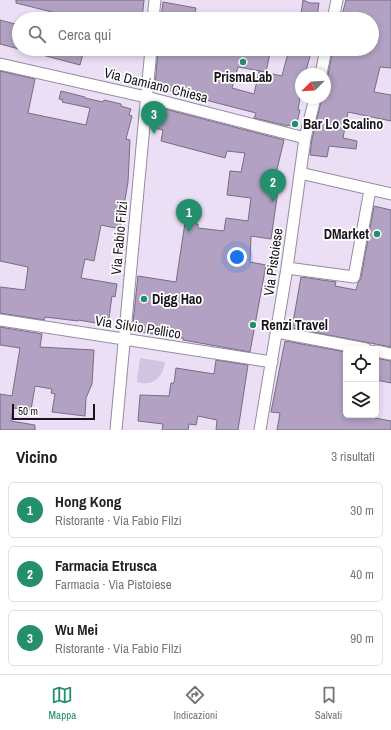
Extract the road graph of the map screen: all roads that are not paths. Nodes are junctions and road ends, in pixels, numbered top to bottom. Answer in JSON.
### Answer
{"nodes":[{"id":1,"x":155,"y":0,"type":"edge"},
{"id":2,"x":337,"y":0,"type":"edge"},
{"id":3,"x":154,"y":12,"type":"edge"},
{"id":4,"x":334,"y":12,"type":"edge"},
{"id":5,"x":149,"y":56,"type":"edge"},
{"id":6,"x":325,"y":56,"type":"edge"},
{"id":7,"x":0,"y":64,"type":"edge"},
{"id":8,"x":322,"y":68,"type":"edge"},
{"id":9,"x":146,"y":97,"type":"junction"},
{"id":10,"x":314,"y":104,"type":"edge"},
{"id":11,"x":305,"y":138,"type":"junction"},
{"id":12,"x":300,"y":173,"type":"junction"},
{"id":13,"x":370,"y":190,"type":"junction"},
{"id":14,"x":391,"y":194,"type":"edge"},
{"id":15,"x":287,"y":268,"type":"junction"},
{"id":16,"x":0,"y":320,"type":"edge"},
{"id":17,"x":277,"y":332,"type":"junction"},
{"id":18,"x":124,"y":340,"type":"junction"},
{"id":19,"x":350,"y":346,"type":"edge"},
{"id":20,"x":379,"y":352,"type":"edge"},
{"id":21,"x":391,"y":354,"type":"edge"},
{"id":22,"x":272,"y":362,"type":"junction"},
{"id":23,"x":116,"y":430,"type":"edge"},
{"id":24,"x":260,"y":430,"type":"edge"}],
"edges":[{"from":1,"to":3,"type":"street"},
{"from":2,"to":4,"type":"street"},
{"from":5,"to":9,"type":"street","name":"Via Fabio Filzi"},
{"from":6,"to":8,"type":"street"},
{"from":7,"to":9,"type":"street","name":"Via Damiano Chiesa"},
{"from":9,"to":11,"type":"street","name":"Via Damiano Chiesa"},
{"from":9,"to":18,"type":"street","name":"Via Fabio Filzi"},
{"from":10,"to":11,"type":"street","name":"Via Pistoiese"},
{"from":11,"to":12,"type":"street","name":"Via Pistoiese"},
{"from":12,"to":13,"type":"street"},
{"from":12,"to":15,"type":"street","name":"Via Pistoiese"},
{"from":13,"to":14,"type":"street"},
{"from":13,"to":15,"type":"street"},
{"from":15,"to":17,"type":"street","name":"Via Pistoiese"},
{"from":16,"to":18,"type":"street","name":"Via Silvio Pellico"},
{"from":17,"to":19,"type":"street"},
{"from":17,"to":22,"type":"street","name":"Via Pistoiese"},
{"from":18,"to":22,"type":"street","name":"Via Silvio Pellico"},
{"from":18,"to":23,"type":"street","name":"Via Fabio Filzi"},
{"from":20,"to":21,"type":"street"},
{"from":22,"to":24,"type":"street","name":"Via Pistoiese"}]}
